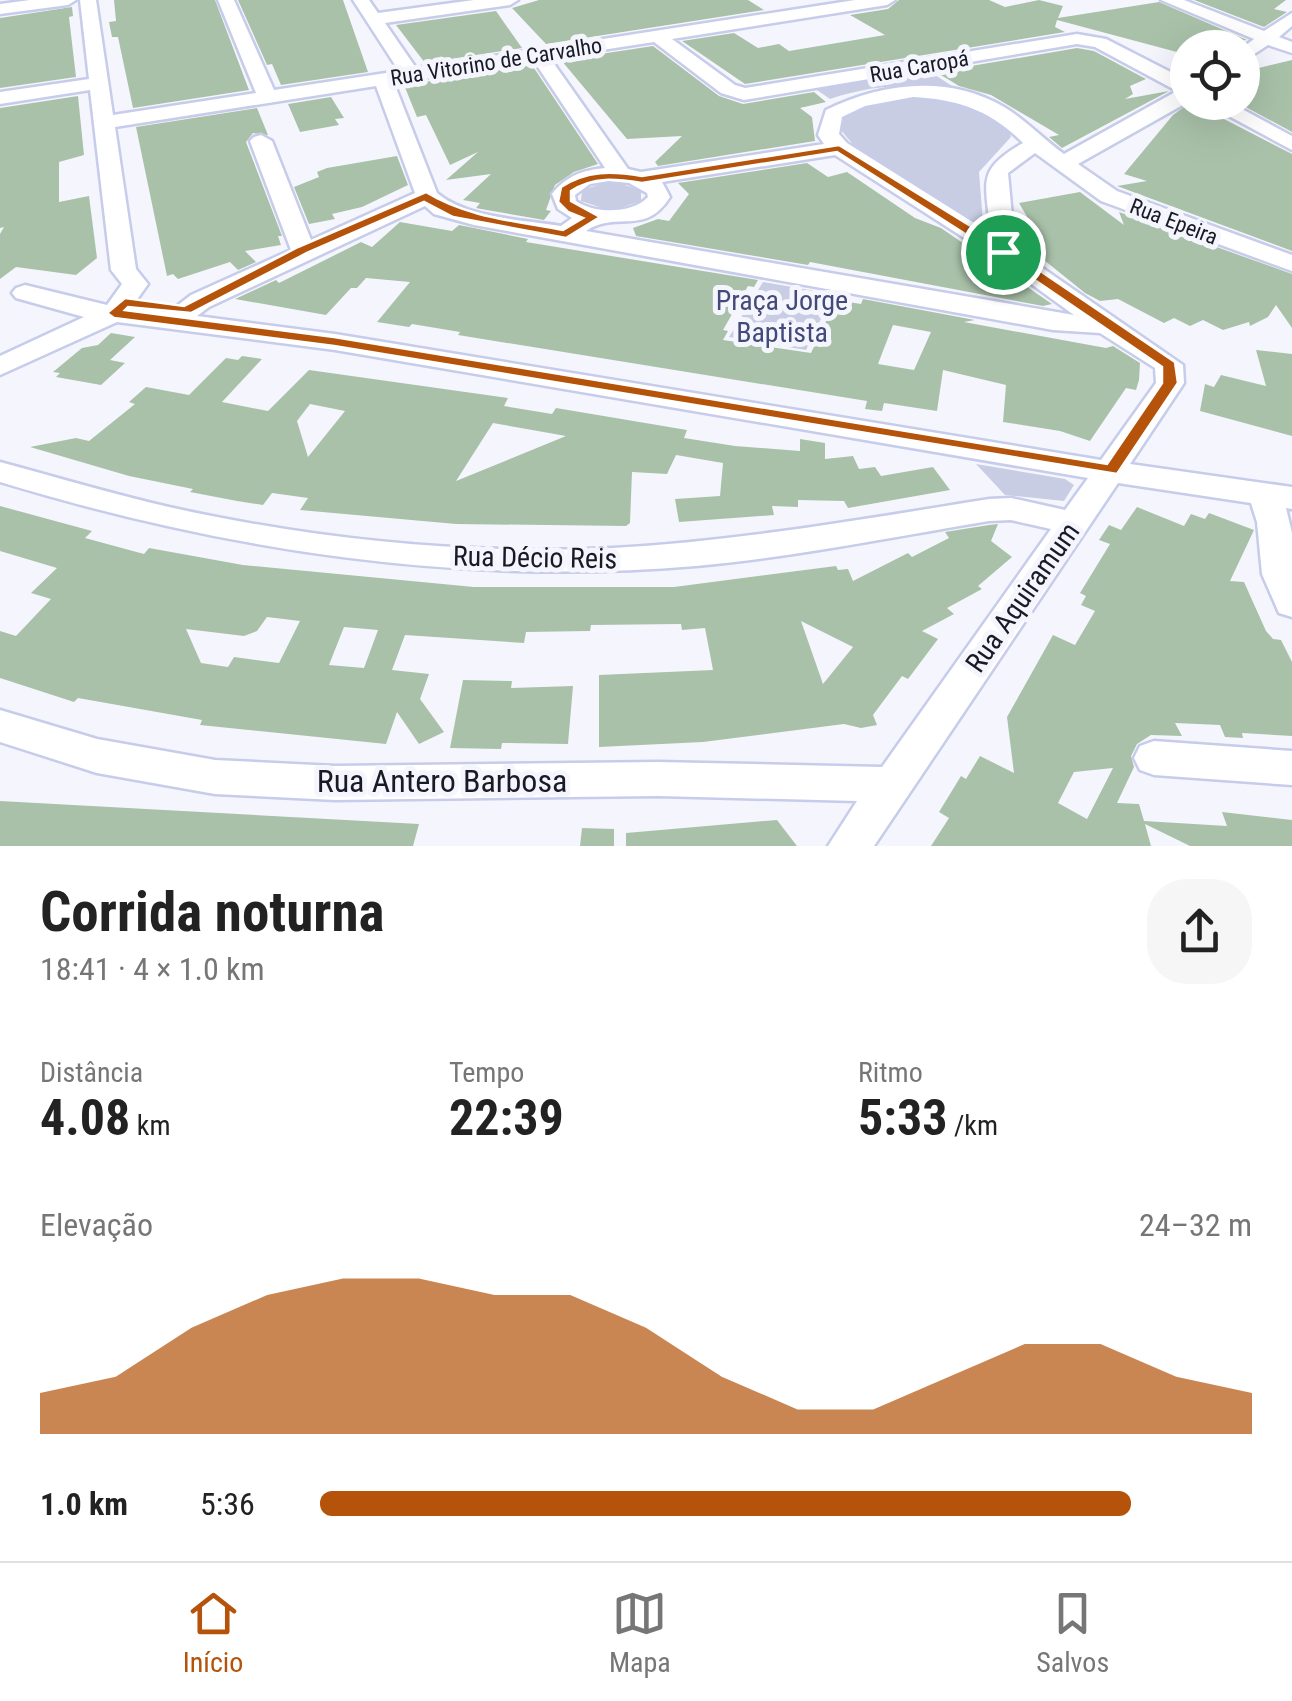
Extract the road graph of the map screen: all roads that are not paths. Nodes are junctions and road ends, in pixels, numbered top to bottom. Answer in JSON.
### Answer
{"nodes":[{"id":1,"x":68,"y":0,"type":"edge"},
{"id":2,"x":88,"y":0,"type":"edge"},
{"id":3,"x":226,"y":0,"type":"edge"},
{"id":4,"x":361,"y":0,"type":"edge"},
{"id":5,"x":510,"y":0,"type":"edge"},
{"id":6,"x":888,"y":0,"type":"edge"},
{"id":7,"x":1169,"y":0,"type":"edge"},
{"id":8,"x":46,"y":1,"type":"edge"},
{"id":9,"x":0,"y":9,"type":"edge"},
{"id":10,"x":1292,"y":18,"type":"edge"},
{"id":11,"x":374,"y":19,"type":"junction"},
{"id":12,"x":658,"y":36,"type":"junction"},
{"id":13,"x":1270,"y":39,"type":"junction"},
{"id":14,"x":1260,"y":45,"type":"edge"},
{"id":15,"x":1292,"y":48,"type":"edge"},
{"id":16,"x":538,"y":54,"type":"junction"},
{"id":17,"x":410,"y":74,"type":"junction"},
{"id":18,"x":383,"y":79,"type":"junction"},
{"id":19,"x":1170,"y":81,"type":"edge"},
{"id":20,"x":102,"y":83,"type":"junction"},
{"id":21,"x":267,"y":96,"type":"junction"},
{"id":22,"x":0,"y":98,"type":"edge"},
{"id":23,"x":1170,"y":103,"type":"edge"},
{"id":24,"x":1247,"y":120,"type":"edge"},
{"id":25,"x":104,"y":123,"type":"junction"},
{"id":26,"x":261,"y":141,"type":"dead end"},
{"id":27,"x":1036,"y":144,"type":"junction"},
{"id":28,"x":1292,"y":144,"type":"edge"},
{"id":29,"x":839,"y":148,"type":"junction"},
{"id":30,"x":1064,"y":162,"type":"junction"},
{"id":31,"x":631,"y":177,"type":"junction"},
{"id":32,"x":426,"y":196,"type":"junction"},
{"id":33,"x":594,"y":217,"type":"junction"},
{"id":34,"x":566,"y":234,"type":"junction"},
{"id":35,"x":303,"y":250,"type":"junction"},
{"id":36,"x":1003,"y":252,"type":"junction"},
{"id":37,"x":1292,"y":264,"type":"edge"},
{"id":38,"x":13,"y":291,"type":"edge"},
{"id":39,"x":105,"y":306,"type":"junction"},
{"id":40,"x":180,"y":316,"type":"junction"},
{"id":41,"x":1106,"y":325,"type":"junction"},
{"id":42,"x":0,"y":367,"type":"edge"},
{"id":43,"x":1111,"y":470,"type":"junction"},
{"id":44,"x":0,"y":472,"type":"edge"},
{"id":45,"x":1278,"y":497,"type":"edge"},
{"id":46,"x":1073,"y":524,"type":"junction"},
{"id":47,"x":1283,"y":547,"type":"edge"},
{"id":48,"x":1292,"y":604,"type":"edge"},
{"id":49,"x":0,"y":726,"type":"edge"},
{"id":50,"x":1154,"y":758,"type":"dead end"},
{"id":51,"x":1292,"y":768,"type":"edge"},
{"id":52,"x":891,"y":784,"type":"junction"},
{"id":53,"x":850,"y":846,"type":"edge"}],
"edges":[{"from":1,"to":8,"type":"street"},
{"from":2,"to":20,"type":"street"},
{"from":3,"to":21,"type":"street"},
{"from":4,"to":11,"type":"street"},
{"from":5,"to":11,"type":"street"},
{"from":6,"to":12,"type":"street","name":"Rua Vitorino de Carvalho"},
{"from":7,"to":13,"type":"street"},
{"from":8,"to":9,"type":"street"},
{"from":10,"to":13,"type":"street"},
{"from":11,"to":17,"type":"street"},
{"from":12,"to":16,"type":"street","name":"Rua Vitorino de Carvalho"},
{"from":12,"to":19,"type":"street","name":"Rua Caropá"},
{"from":13,"to":14,"type":"street"},
{"from":13,"to":15,"type":"street"},
{"from":16,"to":17,"type":"street","name":"Rua Vitorino de Carvalho"},
{"from":16,"to":31,"type":"street"},
{"from":17,"to":18,"type":"street","name":"Rua Vitorino de Carvalho"},
{"from":18,"to":21,"type":"street","name":"Rua Vitorino de Carvalho"},
{"from":18,"to":32,"type":"street"},
{"from":20,"to":22,"type":"street"},
{"from":20,"to":25,"type":"street"},
{"from":21,"to":25,"type":"street","name":"Rua Vitorino de Carvalho"},
{"from":23,"to":30,"type":"street"},
{"from":24,"to":28,"type":"street"},
{"from":25,"to":39,"type":"street"},
{"from":26,"to":35,"type":"street"},
{"from":27,"to":29,"type":"street","name":"Rua Epeira"},
{"from":27,"to":30,"type":"street","name":"Rua Epeira"},
{"from":27,"to":36,"type":"street"},
{"from":29,"to":31,"type":"street"},
{"from":29,"to":36,"type":"street"},
{"from":30,"to":37,"type":"street","name":"Rua Epeira"},
{"from":31,"to":33,"type":"street"},
{"from":31,"to":33,"type":"street"},
{"from":32,"to":34,"type":"street"},
{"from":32,"to":35,"type":"street"},
{"from":33,"to":34,"type":"street"},
{"from":34,"to":41,"type":"street"},
{"from":35,"to":40,"type":"street"},
{"from":36,"to":41,"type":"street"},
{"from":38,"to":39,"type":"street"},
{"from":39,"to":40,"type":"street"},
{"from":39,"to":42,"type":"street"},
{"from":40,"to":43,"type":"street"},
{"from":41,"to":43,"type":"street","name":"Rua Aquiramum"},
{"from":43,"to":45,"type":"street"},
{"from":43,"to":46,"type":"street","name":"Rua Aquiramum"},
{"from":44,"to":46,"type":"street","name":"Rua Décio Reis"},
{"from":45,"to":47,"type":"street"},
{"from":46,"to":52,"type":"street","name":"Rua Aquiramum"},
{"from":47,"to":48,"type":"street"},
{"from":49,"to":52,"type":"street","name":"Rua Antero Barbosa"},
{"from":50,"to":51,"type":"street"},
{"from":52,"to":53,"type":"street","name":"Rua Aquiramum"}]}
